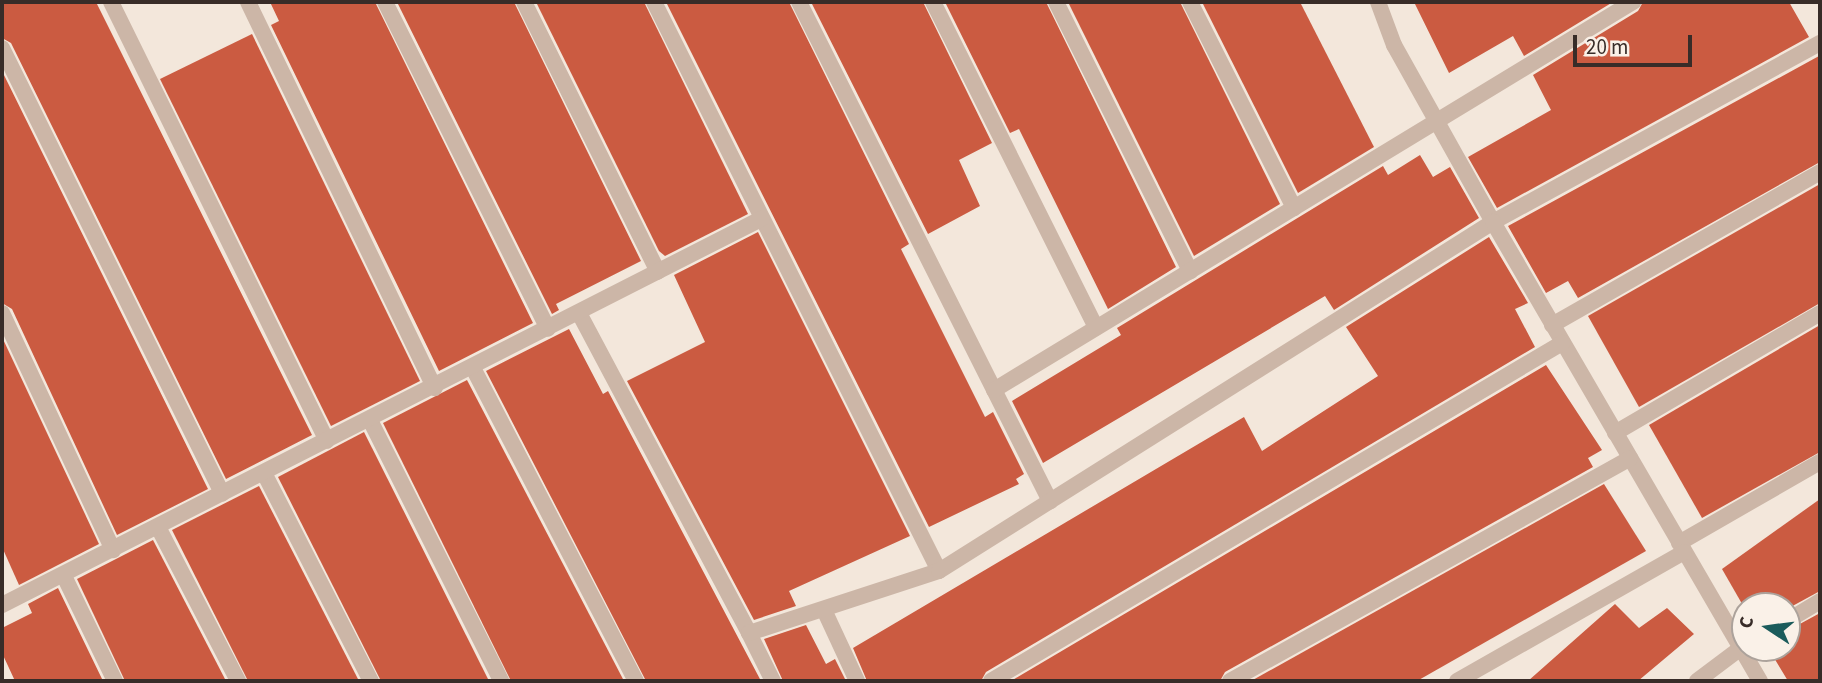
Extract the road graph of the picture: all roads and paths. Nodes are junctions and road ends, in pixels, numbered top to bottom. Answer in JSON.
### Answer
{"nodes":[{"id":1,"x":111,"y":2,"type":"edge"},
{"id":2,"x":248,"y":2,"type":"edge"},
{"id":3,"x":385,"y":2,"type":"edge"},
{"id":4,"x":524,"y":2,"type":"edge"},
{"id":5,"x":654,"y":2,"type":"edge"},
{"id":6,"x":800,"y":2,"type":"edge"},
{"id":7,"x":933,"y":2,"type":"edge"},
{"id":8,"x":1056,"y":2,"type":"edge"},
{"id":9,"x":1191,"y":2,"type":"edge"},
{"id":10,"x":1378,"y":2,"type":"edge"},
{"id":11,"x":1633,"y":2,"type":"edge"},
{"id":12,"x":1820,"y":43,"type":"edge"},
{"id":13,"x":2,"y":48,"type":"edge"},
{"id":14,"x":1437,"y":122,"type":"junction"},
{"id":15,"x":1820,"y":172,"type":"edge"},
{"id":16,"x":1294,"y":208,"type":"junction"},
{"id":17,"x":761,"y":219,"type":"junction"},
{"id":18,"x":1493,"y":222,"type":"junction"},
{"id":19,"x":1190,"y":271,"type":"junction"},
{"id":20,"x":658,"y":272,"type":"junction"},
{"id":21,"x":2,"y":313,"type":"edge"},
{"id":22,"x":579,"y":313,"type":"junction"},
{"id":23,"x":1820,"y":313,"type":"edge"},
{"id":24,"x":1552,"y":325,"type":"junction"},
{"id":25,"x":1096,"y":328,"type":"junction"},
{"id":26,"x":548,"y":329,"type":"junction"},
{"id":27,"x":1562,"y":343,"type":"junction"},
{"id":28,"x":473,"y":368,"type":"junction"},
{"id":29,"x":435,"y":388,"type":"junction"},
{"id":30,"x":994,"y":390,"type":"junction"},
{"id":31,"x":370,"y":420,"type":"junction"},
{"id":32,"x":1615,"y":433,"type":"junction"},
{"id":33,"x":327,"y":441,"type":"junction"},
{"id":34,"x":1630,"y":458,"type":"junction"},
{"id":35,"x":1820,"y":462,"type":"edge"},
{"id":36,"x":264,"y":473,"type":"junction"},
{"id":37,"x":222,"y":494,"type":"junction"},
{"id":38,"x":1050,"y":501,"type":"junction"},
{"id":39,"x":158,"y":527,"type":"junction"},
{"id":40,"x":1682,"y":548,"type":"junction"},
{"id":41,"x":113,"y":550,"type":"junction"},
{"id":42,"x":939,"y":571,"type":"junction"},
{"id":43,"x":64,"y":576,"type":"junction"},
{"id":44,"x":1820,"y":601,"type":"edge"},
{"id":45,"x":3,"y":602,"type":"edge"},
{"id":46,"x":825,"y":612,"type":"junction"},
{"id":47,"x":1801,"y":613,"type":"edge"},
{"id":48,"x":1731,"y":627,"type":"edge"},
{"id":49,"x":749,"y":634,"type":"junction"},
{"id":50,"x":1731,"y":655,"type":"edge"},
{"id":51,"x":1751,"y":662,"type":"edge"},
{"id":52,"x":115,"y":681,"type":"edge"},
{"id":53,"x":238,"y":681,"type":"edge"},
{"id":54,"x":371,"y":681,"type":"edge"},
{"id":55,"x":501,"y":681,"type":"edge"},
{"id":56,"x":636,"y":681,"type":"edge"},
{"id":57,"x":773,"y":681,"type":"edge"},
{"id":58,"x":857,"y":681,"type":"edge"},
{"id":59,"x":990,"y":681,"type":"edge"},
{"id":60,"x":1230,"y":681,"type":"edge"},
{"id":61,"x":1457,"y":681,"type":"edge"},
{"id":62,"x":1697,"y":681,"type":"edge"},
{"id":63,"x":1760,"y":681,"type":"edge"}],
"edges":[{"from":1,"to":33,"type":"lane"},
{"from":2,"to":29,"type":"lane"},
{"from":3,"to":26,"type":"lane"},
{"from":4,"to":20,"type":"lane"},
{"from":5,"to":17,"type":"lane"},
{"from":6,"to":30,"type":"lane"},
{"from":7,"to":25,"type":"lane"},
{"from":8,"to":19,"type":"lane"},
{"from":9,"to":16,"type":"lane"},
{"from":10,"to":14,"type":"lane"},
{"from":11,"to":14,"type":"lane"},
{"from":12,"to":18,"type":"lane"},
{"from":13,"to":37,"type":"lane"},
{"from":14,"to":16,"type":"lane"},
{"from":14,"to":18,"type":"lane"},
{"from":15,"to":24,"type":"lane"},
{"from":16,"to":19,"type":"lane"},
{"from":17,"to":20,"type":"lane"},
{"from":17,"to":42,"type":"lane"},
{"from":18,"to":24,"type":"lane"},
{"from":18,"to":38,"type":"lane"},
{"from":19,"to":25,"type":"lane"},
{"from":20,"to":22,"type":"lane"},
{"from":21,"to":41,"type":"lane"},
{"from":22,"to":26,"type":"lane"},
{"from":22,"to":49,"type":"lane"},
{"from":23,"to":32,"type":"lane"},
{"from":24,"to":27,"type":"lane"},
{"from":25,"to":30,"type":"lane"},
{"from":26,"to":28,"type":"lane"},
{"from":27,"to":32,"type":"lane"},
{"from":27,"to":59,"type":"lane"},
{"from":28,"to":29,"type":"lane"},
{"from":28,"to":56,"type":"lane"},
{"from":29,"to":31,"type":"lane"},
{"from":30,"to":38,"type":"lane"},
{"from":31,"to":33,"type":"lane"},
{"from":31,"to":55,"type":"lane"},
{"from":32,"to":34,"type":"lane"},
{"from":33,"to":36,"type":"lane"},
{"from":34,"to":40,"type":"lane"},
{"from":34,"to":60,"type":"lane"},
{"from":35,"to":40,"type":"lane"},
{"from":36,"to":37,"type":"lane"},
{"from":36,"to":54,"type":"lane"},
{"from":37,"to":39,"type":"lane"},
{"from":38,"to":42,"type":"lane"},
{"from":39,"to":41,"type":"lane"},
{"from":39,"to":53,"type":"lane"},
{"from":40,"to":48,"type":"lane"},
{"from":40,"to":61,"type":"lane"},
{"from":41,"to":43,"type":"lane"},
{"from":42,"to":46,"type":"lane"},
{"from":43,"to":45,"type":"lane"},
{"from":43,"to":52,"type":"lane"},
{"from":44,"to":47,"type":"lane"},
{"from":46,"to":49,"type":"lane"},
{"from":46,"to":58,"type":"lane"},
{"from":49,"to":57,"type":"lane"},
{"from":50,"to":62,"type":"lane"},
{"from":51,"to":63,"type":"lane"}]}
